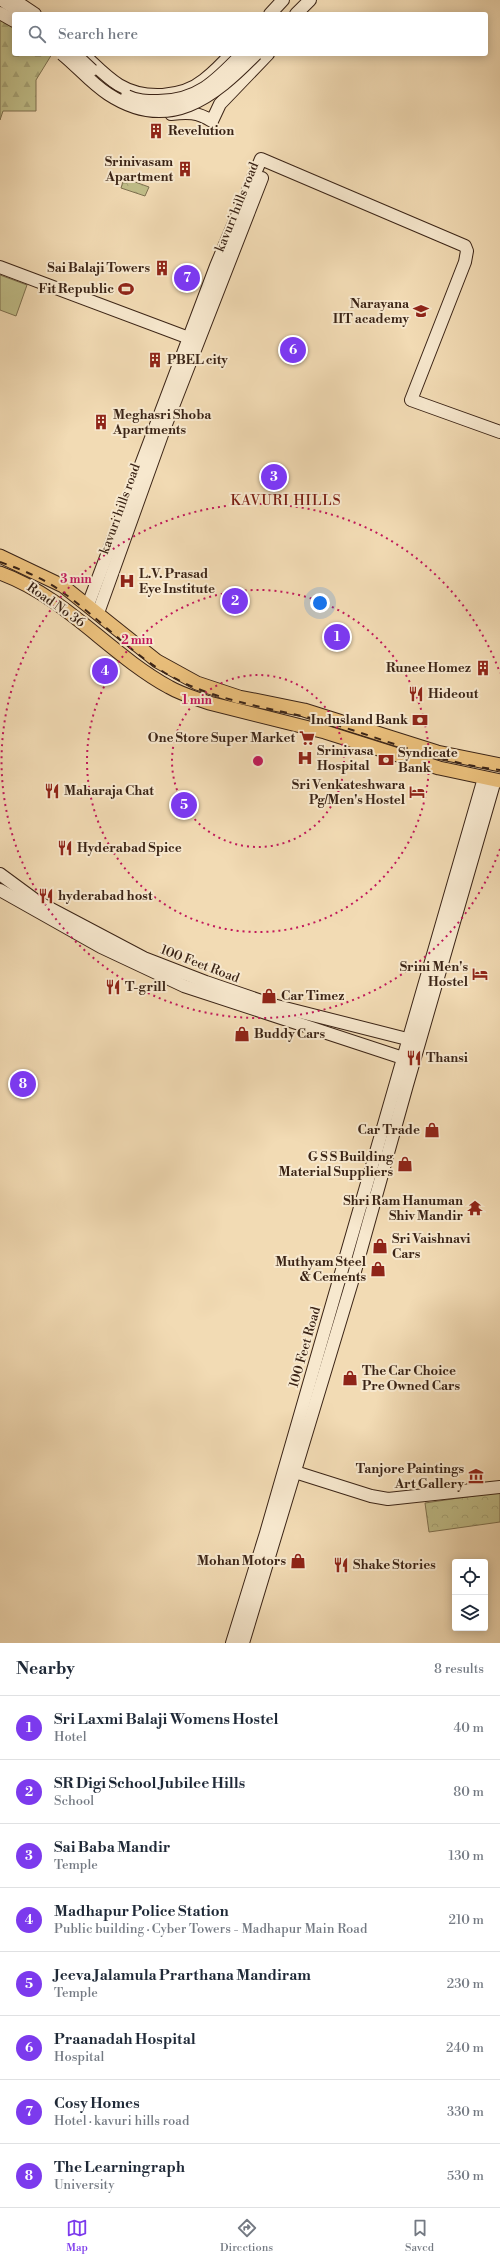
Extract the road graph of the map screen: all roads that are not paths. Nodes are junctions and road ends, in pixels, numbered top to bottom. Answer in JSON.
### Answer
{"nodes":[{"id":1,"x":2,"y":0,"type":"edge"},
{"id":2,"x":14,"y":0,"type":"edge"},
{"id":3,"x":283,"y":0,"type":"edge"},
{"id":4,"x":292,"y":0,"type":"edge"},
{"id":5,"x":310,"y":0,"type":"edge"},
{"id":6,"x":320,"y":0,"type":"edge"},
{"id":7,"x":0,"y":7,"type":"edge"},
{"id":8,"x":20,"y":12,"type":"edge"},
{"id":9,"x":32,"y":12,"type":"edge"},
{"id":10,"x":272,"y":12,"type":"edge"},
{"id":11,"x":281,"y":12,"type":"edge"},
{"id":12,"x":298,"y":12,"type":"edge"},
{"id":13,"x":308,"y":12,"type":"edge"},
{"id":14,"x":0,"y":13,"type":"edge"},
{"id":15,"x":12,"y":15,"type":"edge"},
{"id":16,"x":12,"y":20,"type":"edge"},
{"id":17,"x":57,"y":56,"type":"edge"},
{"id":18,"x":64,"y":56,"type":"edge"},
{"id":19,"x":77,"y":56,"type":"edge"},
{"id":20,"x":85,"y":56,"type":"edge"},
{"id":21,"x":229,"y":56,"type":"edge"},
{"id":22,"x":240,"y":56,"type":"edge"},
{"id":23,"x":254,"y":56,"type":"edge"},
{"id":24,"x":266,"y":56,"type":"edge"},
{"id":25,"x":174,"y":93,"type":"junction"},
{"id":26,"x":215,"y":114,"type":"junction"},
{"id":27,"x":0,"y":267,"type":"edge"},
{"id":28,"x":193,"y":340,"type":"junction"},
{"id":29,"x":500,"y":432,"type":"edge"},
{"id":30,"x":0,"y":556,"type":"edge"},
{"id":31,"x":0,"y":573,"type":"edge"},
{"id":32,"x":93,"y":609,"type":"junction"},
{"id":33,"x":500,"y":765,"type":"edge"},
{"id":34,"x":493,"y":780,"type":"edge"},
{"id":35,"x":0,"y":874,"type":"edge"},
{"id":36,"x":0,"y":890,"type":"edge"},
{"id":37,"x":408,"y":1039,"type":"junction"},
{"id":38,"x":420,"y":1042,"type":"junction"},
{"id":39,"x":408,"y":1059,"type":"junction"},
{"id":40,"x":295,"y":1472,"type":"junction"},
{"id":41,"x":500,"y":1487,"type":"edge"},
{"id":42,"x":232,"y":1643,"type":"edge"},
{"id":43,"x":243,"y":1643,"type":"edge"}],
"edges":[{"from":1,"to":8,"type":"main road"},
{"from":2,"to":9,"type":"main road"},
{"from":3,"to":10,"type":"main road"},
{"from":4,"to":11,"type":"main road"},
{"from":5,"to":12,"type":"main road"},
{"from":6,"to":13,"type":"main road"},
{"from":7,"to":15,"type":"main road"},
{"from":14,"to":16,"type":"main road"},
{"from":17,"to":26,"type":"main road"},
{"from":18,"to":23,"type":"main road","bridge":true},
{"from":19,"to":22,"type":"main road","bridge":true},
{"from":20,"to":25,"type":"main road"},
{"from":21,"to":25,"type":"main road"},
{"from":24,"to":26,"type":"main road"},
{"from":25,"to":26,"type":"main road"},
{"from":27,"to":28,"type":"main road"},
{"from":28,"to":29,"type":"main road","name":"kavuri hills road"},
{"from":28,"to":32,"type":"main road","name":"kavuri hills road"},
{"from":30,"to":32,"type":"main road","name":"Road No 36"},
{"from":31,"to":34,"type":"main road","name":"Road No 36"},
{"from":32,"to":33,"type":"main road","name":"Road No 36"},
{"from":34,"to":37,"type":"main road"},
{"from":34,"to":38,"type":"main road"},
{"from":35,"to":37,"type":"main road","name":"100 Feet Road"},
{"from":36,"to":39,"type":"main road","name":"100 Feet Road"},
{"from":37,"to":38,"type":"main road","name":"100 Feet Road"},
{"from":37,"to":39,"type":"main road","name":"100 Feet Road"},
{"from":38,"to":39,"type":"main road","name":"100 Feet Road"},
{"from":39,"to":40,"type":"main road","name":"100 Feet Road"},
{"from":39,"to":42,"type":"main road","name":"100 Feet Road"},
{"from":40,"to":41,"type":"main road"},
{"from":40,"to":43,"type":"main road","name":"100 Feet Road"}]}
